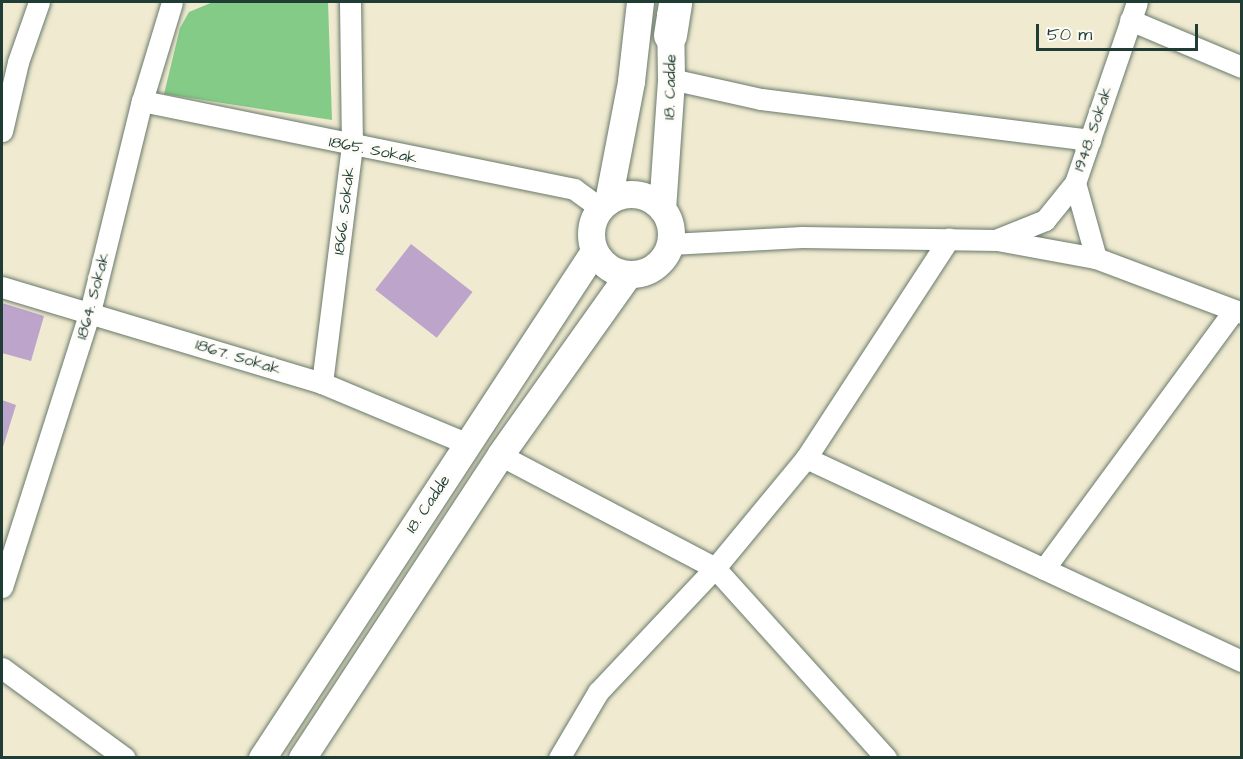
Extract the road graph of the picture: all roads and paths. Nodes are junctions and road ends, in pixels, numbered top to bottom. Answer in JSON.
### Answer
{"nodes":[{"id":1,"x":39,"y":2,"type":"edge"},
{"id":2,"x":172,"y":2,"type":"edge"},
{"id":3,"x":350,"y":2,"type":"edge"},
{"id":4,"x":640,"y":2,"type":"edge"},
{"id":5,"x":669,"y":2,"type":"edge"},
{"id":6,"x":675,"y":2,"type":"edge"},
{"id":7,"x":1134,"y":11,"type":"edge"},
{"id":8,"x":670,"y":35,"type":"junction"},
{"id":9,"x":10,"y":61,"type":"edge"},
{"id":10,"x":1242,"y":67,"type":"edge"},
{"id":11,"x":672,"y":79,"type":"junction"},
{"id":12,"x":142,"y":101,"type":"junction"},
{"id":13,"x":2,"y":131,"type":"edge"},
{"id":14,"x":1090,"y":140,"type":"junction"},
{"id":15,"x":352,"y":146,"type":"junction"},
{"id":16,"x":1075,"y":183,"type":"junction"},
{"id":17,"x":604,"y":205,"type":"junction"},
{"id":18,"x":662,"y":209,"type":"junction"},
{"id":19,"x":949,"y":239,"type":"junction"},
{"id":20,"x":997,"y":240,"type":"junction"},
{"id":21,"x":670,"y":244,"type":"junction"},
{"id":22,"x":594,"y":251,"type":"junction"},
{"id":23,"x":1096,"y":258,"type":"junction"},
{"id":24,"x":628,"y":274,"type":"junction"},
{"id":25,"x":2,"y":287,"type":"edge"},
{"id":26,"x":1238,"y":311,"type":"edge"},
{"id":27,"x":90,"y":312,"type":"junction"},
{"id":28,"x":322,"y":383,"type":"junction"},
{"id":29,"x":468,"y":444,"type":"junction"},
{"id":30,"x":500,"y":455,"type":"junction"},
{"id":31,"x":806,"y":458,"type":"junction"},
{"id":32,"x":715,"y":568,"type":"junction"},
{"id":33,"x":1044,"y":569,"type":"junction"},
{"id":34,"x":2,"y":587,"type":"edge"},
{"id":35,"x":1242,"y":661,"type":"edge"},
{"id":36,"x":2,"y":668,"type":"edge"},
{"id":37,"x":125,"y":758,"type":"edge"},
{"id":38,"x":262,"y":758,"type":"edge"},
{"id":39,"x":302,"y":758,"type":"edge"},
{"id":40,"x":559,"y":758,"type":"edge"},
{"id":41,"x":886,"y":758,"type":"edge"}],
"edges":[{"from":1,"to":9,"type":"street"},
{"from":2,"to":12,"type":"street","name":"1864. Sokak"},
{"from":3,"to":15,"type":"street","name":"1866. Sokak"},
{"from":4,"to":17,"type":"street"},
{"from":5,"to":8,"type":"street","name":"18. Cadde"},
{"from":6,"to":8,"type":"main road"},
{"from":7,"to":10,"type":"street"},
{"from":7,"to":14,"type":"street","name":"1948. Sokak"},
{"from":8,"to":11,"type":"street","name":"18. Cadde"},
{"from":9,"to":13,"type":"street"},
{"from":11,"to":14,"type":"street"},
{"from":11,"to":18,"type":"street","name":"18. Cadde"},
{"from":12,"to":15,"type":"street","name":"1865. Sokak"},
{"from":12,"to":27,"type":"street","name":"1864. Sokak"},
{"from":14,"to":16,"type":"street","name":"1948. Sokak"},
{"from":15,"to":17,"type":"street","name":"1865. Sokak"},
{"from":15,"to":28,"type":"street","name":"1866. Sokak"},
{"from":16,"to":20,"type":"street"},
{"from":16,"to":23,"type":"street","name":"1948. Sokak"},
{"from":17,"to":18,"type":"street"},
{"from":17,"to":22,"type":"street"},
{"from":18,"to":21,"type":"street","name":"18. Cadde"},
{"from":19,"to":20,"type":"street"},
{"from":19,"to":21,"type":"street"},
{"from":19,"to":31,"type":"street"},
{"from":20,"to":23,"type":"street"},
{"from":21,"to":24,"type":"street"},
{"from":22,"to":24,"type":"street"},
{"from":22,"to":29,"type":"street","name":"18. Cadde"},
{"from":23,"to":26,"type":"street"},
{"from":24,"to":30,"type":"street","name":"18. Cadde"},
{"from":25,"to":27,"type":"street","name":"1867. Sokak"},
{"from":26,"to":33,"type":"street"},
{"from":27,"to":28,"type":"street","name":"1867. Sokak"},
{"from":27,"to":34,"type":"street","name":"1864. Sokak"},
{"from":28,"to":29,"type":"street","name":"1867. Sokak"},
{"from":29,"to":38,"type":"street","name":"18. Cadde"},
{"from":30,"to":32,"type":"street"},
{"from":30,"to":39,"type":"street","name":"18. Cadde"},
{"from":31,"to":32,"type":"street"},
{"from":31,"to":33,"type":"street"},
{"from":32,"to":40,"type":"street"},
{"from":32,"to":41,"type":"street"},
{"from":33,"to":35,"type":"street"},
{"from":36,"to":37,"type":"street"}]}
